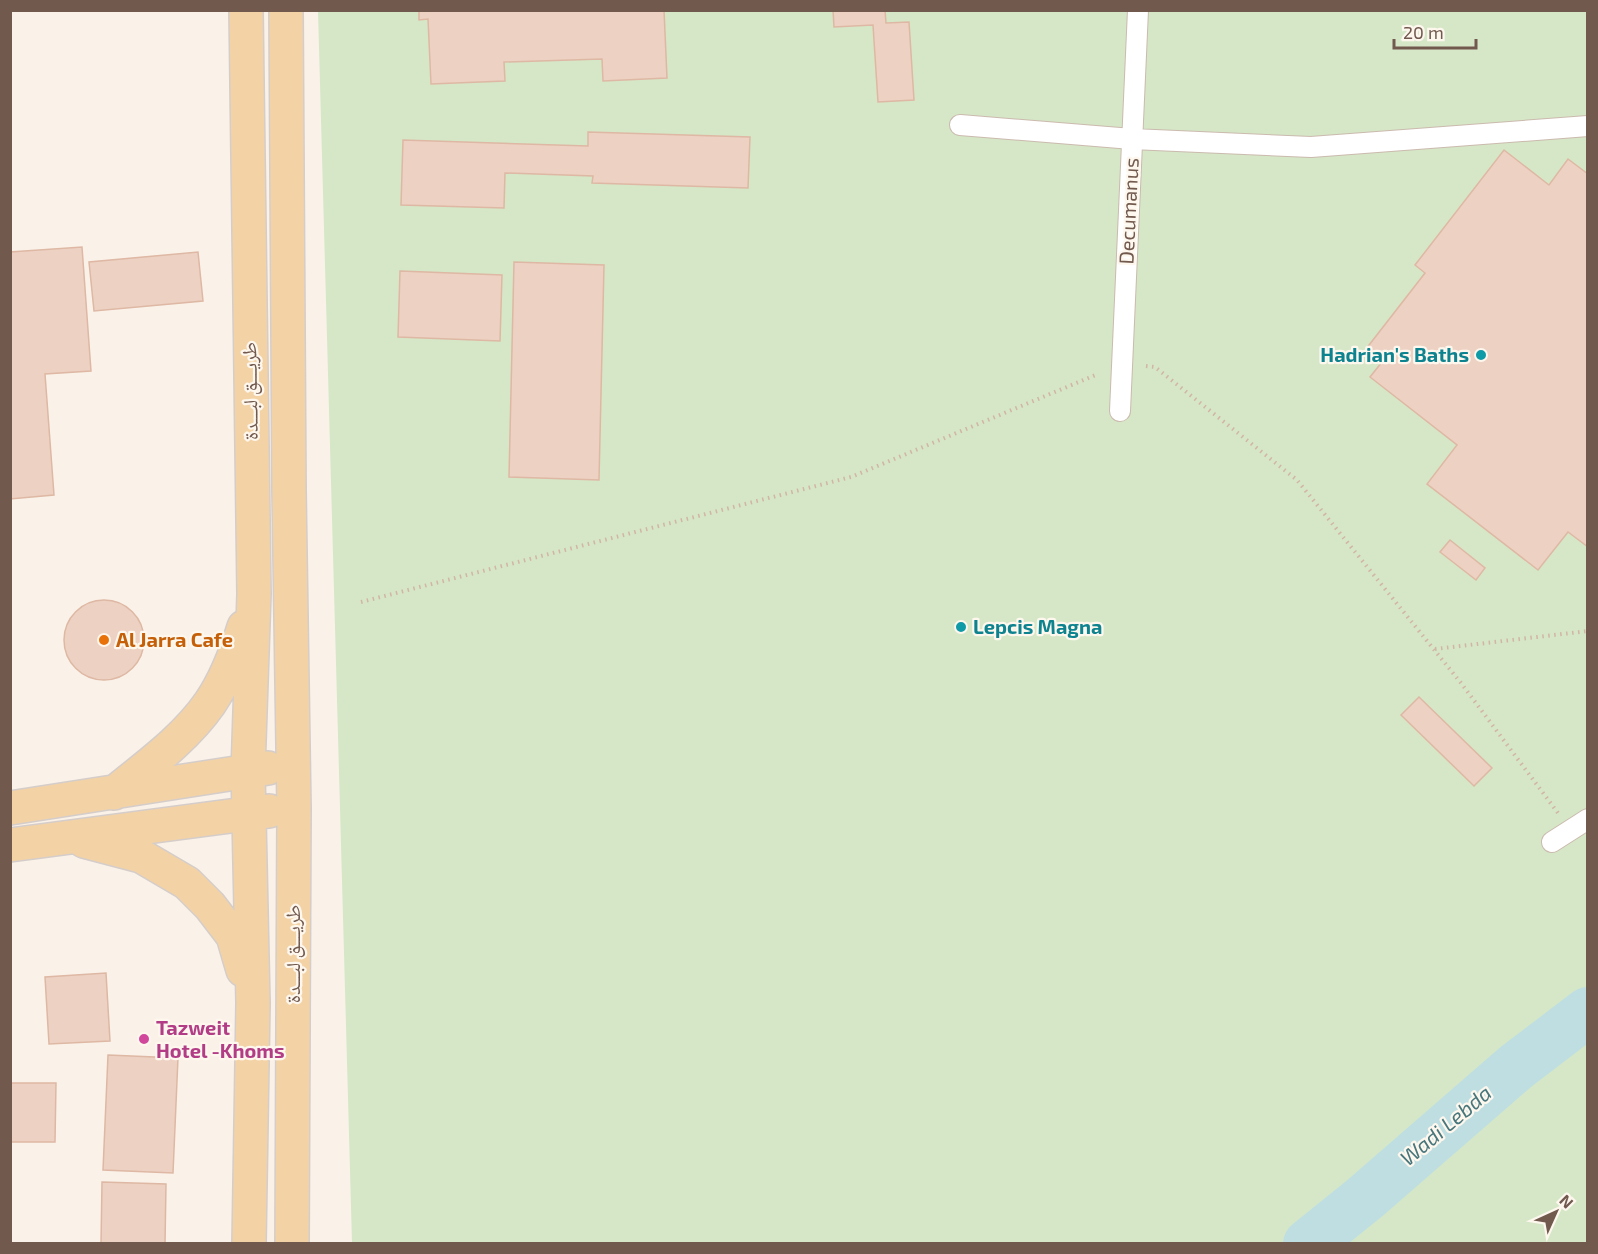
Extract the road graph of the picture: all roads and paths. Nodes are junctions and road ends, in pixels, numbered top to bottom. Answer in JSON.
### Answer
{"nodes":[{"id":1,"x":246,"y":10,"type":"edge"},
{"id":2,"x":286,"y":10,"type":"edge"},
{"id":3,"x":1138,"y":10,"type":"edge"},
{"id":4,"x":960,"y":125,"type":"dead end"},
{"id":5,"x":1587,"y":126,"type":"edge"},
{"id":6,"x":1132,"y":139,"type":"junction"},
{"id":7,"x":1122,"y":364,"type":"junction"},
{"id":8,"x":1120,"y":411,"type":"dead end"},
{"id":9,"x":254,"y":594,"type":"junction"},
{"id":10,"x":362,"y":602,"type":"dead end"},
{"id":11,"x":1587,"y":631,"type":"edge"},
{"id":12,"x":1434,"y":650,"type":"junction"},
{"id":13,"x":293,"y":765,"type":"junction"},
{"id":14,"x":248,"y":771,"type":"junction"},
{"id":15,"x":114,"y":793,"type":"junction"},
{"id":16,"x":10,"y":808,"type":"edge"},
{"id":17,"x":294,"y":808,"type":"junction"},
{"id":18,"x":249,"y":813,"type":"junction"},
{"id":19,"x":1587,"y":819,"type":"edge"},
{"id":20,"x":1570,"y":830,"type":"junction"},
{"id":21,"x":71,"y":837,"type":"junction"},
{"id":22,"x":1552,"y":842,"type":"dead end"},
{"id":23,"x":10,"y":845,"type":"edge"},
{"id":24,"x":253,"y":1003,"type":"junction"},
{"id":25,"x":249,"y":1244,"type":"edge"},
{"id":26,"x":292,"y":1244,"type":"edge"}],
"edges":[{"from":1,"to":9,"type":"main road","name":"طريـــق لبـــدة"},
{"from":2,"to":13,"type":"main road","name":"طريـــق لبـــدة"},
{"from":3,"to":6,"type":"street","name":"Decumanus"},
{"from":4,"to":6,"type":"street"},
{"from":5,"to":6,"type":"street"},
{"from":6,"to":7,"type":"street","name":"Decumanus"},
{"from":7,"to":8,"type":"street","name":"Decumanus"},
{"from":7,"to":10,"type":"path"},
{"from":7,"to":12,"type":"path"},
{"from":9,"to":14,"type":"main road","name":"طريـــق لبـــدة"},
{"from":9,"to":15,"type":"main road"},
{"from":11,"to":12,"type":"path"},
{"from":12,"to":20,"type":"path"},
{"from":13,"to":14,"type":"main road"},
{"from":13,"to":17,"type":"main road","name":"طريـــق لبـــدة"},
{"from":14,"to":15,"type":"main road"},
{"from":14,"to":18,"type":"main road","name":"طريـــق لبـــدة"},
{"from":15,"to":16,"type":"main road"},
{"from":17,"to":18,"type":"main road"},
{"from":17,"to":26,"type":"main road","name":"طريـــق لبـــدة"},
{"from":18,"to":21,"type":"main road"},
{"from":18,"to":24,"type":"main road","name":"طريـــق لبـــدة"},
{"from":19,"to":20,"type":"street"},
{"from":20,"to":22,"type":"street"},
{"from":21,"to":23,"type":"main road"},
{"from":21,"to":24,"type":"main road"},
{"from":24,"to":25,"type":"main road","name":"طريـــق لبـــدة"}]}
